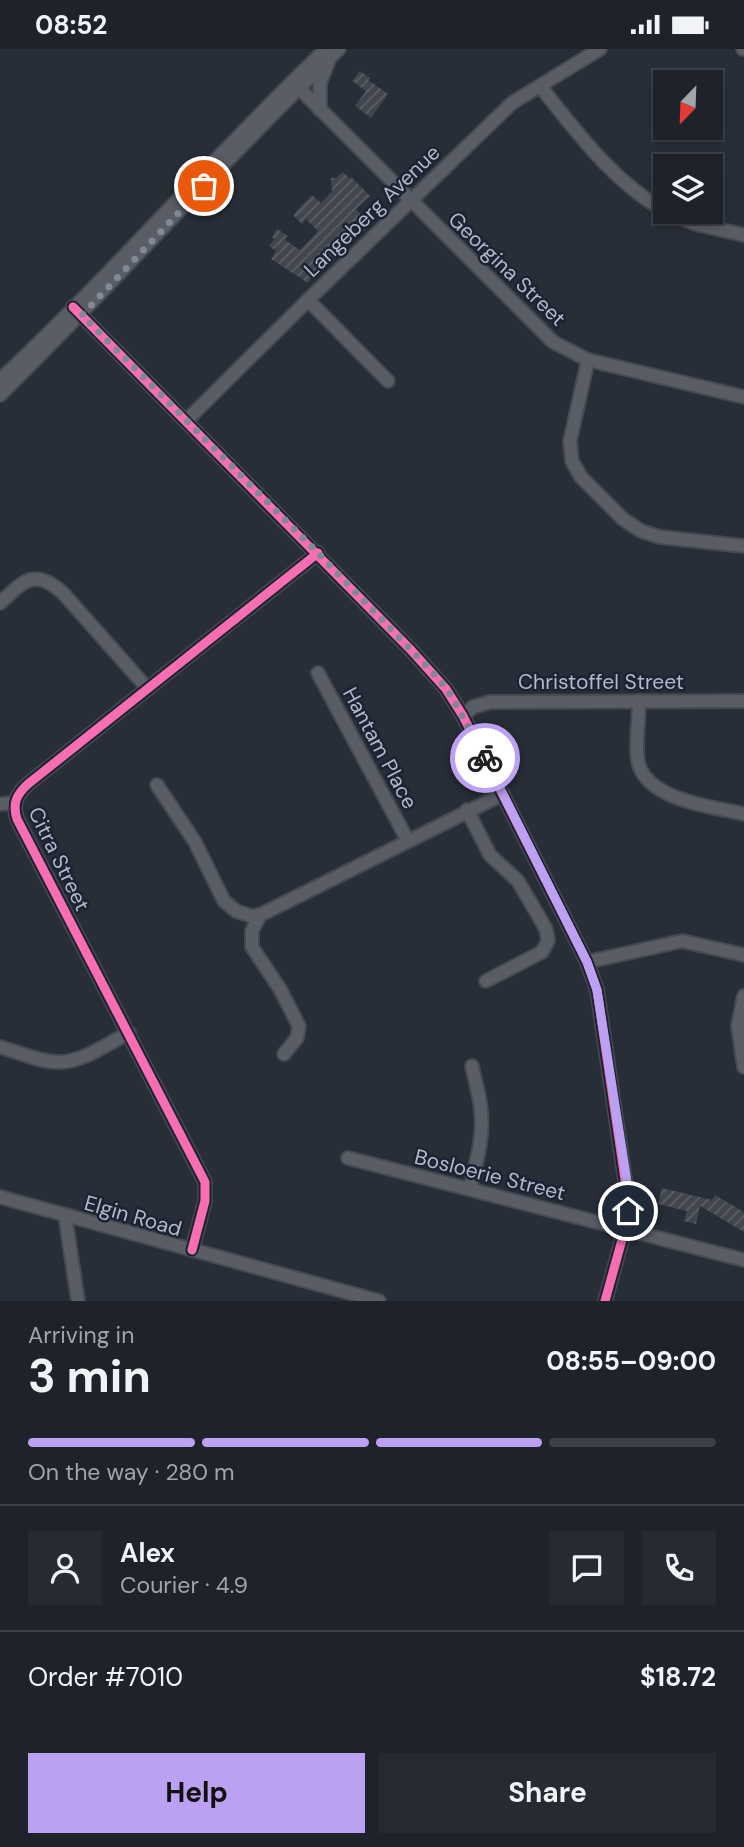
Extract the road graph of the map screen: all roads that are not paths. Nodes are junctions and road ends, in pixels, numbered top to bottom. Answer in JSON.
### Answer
{"nodes":[{"id":1,"x":600,"y":49,"type":"edge"},
{"id":2,"x":332,"y":52,"type":"edge"},
{"id":3,"x":296,"y":85,"type":"junction"},
{"id":4,"x":540,"y":86,"type":"junction"},
{"id":5,"x":320,"y":110,"type":"junction"},
{"id":6,"x":410,"y":201,"type":"junction"},
{"id":7,"x":653,"y":204,"type":"edge"},
{"id":8,"x":695,"y":224,"type":"edge"},
{"id":9,"x":744,"y":235,"type":"edge"},
{"id":10,"x":307,"y":300,"type":"junction"},
{"id":11,"x":77,"y":311,"type":"junction"},
{"id":12,"x":587,"y":360,"type":"junction"},
{"id":13,"x":0,"y":380,"type":"edge"},
{"id":14,"x":388,"y":381,"type":"dead end"},
{"id":15,"x":0,"y":395,"type":"edge"},
{"id":16,"x":744,"y":397,"type":"edge"},
{"id":17,"x":187,"y":420,"type":"junction"},
{"id":18,"x":744,"y":546,"type":"edge"},
{"id":19,"x":318,"y":553,"type":"junction"},
{"id":20,"x":0,"y":603,"type":"edge"},
{"id":21,"x":318,"y":673,"type":"dead end"},
{"id":22,"x":147,"y":688,"type":"junction"},
{"id":23,"x":639,"y":701,"type":"junction"},
{"id":24,"x":744,"y":701,"type":"edge"},
{"id":25,"x":463,"y":716,"type":"junction"},
{"id":26,"x":157,"y":785,"type":"dead end"},
{"id":27,"x":503,"y":793,"type":"junction"},
{"id":28,"x":14,"y":803,"type":"junction"},
{"id":29,"x":0,"y":804,"type":"edge"},
{"id":30,"x":467,"y":810,"type":"junction"},
{"id":31,"x":744,"y":814,"type":"edge"},
{"id":32,"x":408,"y":841,"type":"junction"},
{"id":33,"x":260,"y":915,"type":"junction"},
{"id":34,"x":744,"y":955,"type":"edge"},
{"id":35,"x":587,"y":962,"type":"junction"},
{"id":36,"x":486,"y":981,"type":"dead end"},
{"id":37,"x":744,"y":996,"type":"edge"},
{"id":38,"x":129,"y":1033,"type":"junction"},
{"id":39,"x":0,"y":1047,"type":"edge"},
{"id":40,"x":284,"y":1053,"type":"dead end"},
{"id":41,"x":472,"y":1066,"type":"dead end"},
{"id":42,"x":744,"y":1067,"type":"edge"},
{"id":43,"x":348,"y":1158,"type":"dead end"},
{"id":44,"x":470,"y":1189,"type":"junction"},
{"id":45,"x":0,"y":1197,"type":"edge"},
{"id":46,"x":65,"y":1215,"type":"junction"},
{"id":47,"x":625,"y":1229,"type":"junction"},
{"id":48,"x":192,"y":1250,"type":"junction"},
{"id":49,"x":744,"y":1260,"type":"edge"},
{"id":50,"x":370,"y":1300,"type":"edge"},
{"id":51,"x":78,"y":1301,"type":"edge"},
{"id":52,"x":605,"y":1301,"type":"edge"}],
"edges":[{"from":1,"to":4,"type":"street","name":"Langeberg Avenue"},
{"from":2,"to":3,"type":"street"},
{"from":2,"to":5,"type":"street"},
{"from":3,"to":5,"type":"street","name":"Georgina Street"},
{"from":3,"to":11,"type":"street"},
{"from":4,"to":6,"type":"street","name":"Langeberg Avenue"},
{"from":4,"to":7,"type":"street"},
{"from":5,"to":6,"type":"street","name":"Georgina Street"},
{"from":6,"to":10,"type":"street","name":"Langeberg Avenue"},
{"from":6,"to":12,"type":"street","name":"Georgina Street"},
{"from":8,"to":9,"type":"street"},
{"from":10,"to":14,"type":"street"},
{"from":10,"to":17,"type":"street","name":"Langeberg Avenue"},
{"from":11,"to":13,"type":"street"},
{"from":11,"to":15,"type":"street"},
{"from":11,"to":17,"type":"street"},
{"from":12,"to":16,"type":"street","name":"Georgina Street"},
{"from":12,"to":18,"type":"street"},
{"from":17,"to":19,"type":"street"},
{"from":19,"to":22,"type":"street","name":"Citra Street"},
{"from":19,"to":25,"type":"street"},
{"from":20,"to":22,"type":"street"},
{"from":21,"to":32,"type":"street","name":"Hantam Place"},
{"from":22,"to":28,"type":"street","name":"Citra Street"},
{"from":23,"to":24,"type":"street","name":"Christoffel Street"},
{"from":23,"to":25,"type":"street","name":"Christoffel Street"},
{"from":23,"to":31,"type":"street"},
{"from":25,"to":27,"type":"street"},
{"from":26,"to":33,"type":"street"},
{"from":27,"to":30,"type":"street"},
{"from":27,"to":35,"type":"street"},
{"from":28,"to":29,"type":"street"},
{"from":28,"to":38,"type":"street","name":"Citra Street"},
{"from":30,"to":32,"type":"street"},
{"from":30,"to":36,"type":"street"},
{"from":32,"to":33,"type":"street"},
{"from":33,"to":40,"type":"street"},
{"from":34,"to":35,"type":"street"},
{"from":35,"to":47,"type":"street"},
{"from":37,"to":42,"type":"street"},
{"from":38,"to":39,"type":"street"},
{"from":38,"to":48,"type":"street","name":"Citra Street"},
{"from":41,"to":44,"type":"street"},
{"from":43,"to":44,"type":"street","name":"Bosloerie Street"},
{"from":44,"to":47,"type":"street","name":"Bosloerie Street"},
{"from":45,"to":46,"type":"street","name":"Elgin Road"},
{"from":46,"to":48,"type":"street","name":"Elgin Road"},
{"from":46,"to":51,"type":"street"},
{"from":47,"to":49,"type":"street","name":"Bosloerie Street"},
{"from":47,"to":52,"type":"street"},
{"from":48,"to":50,"type":"street","name":"Elgin Road"}]}
